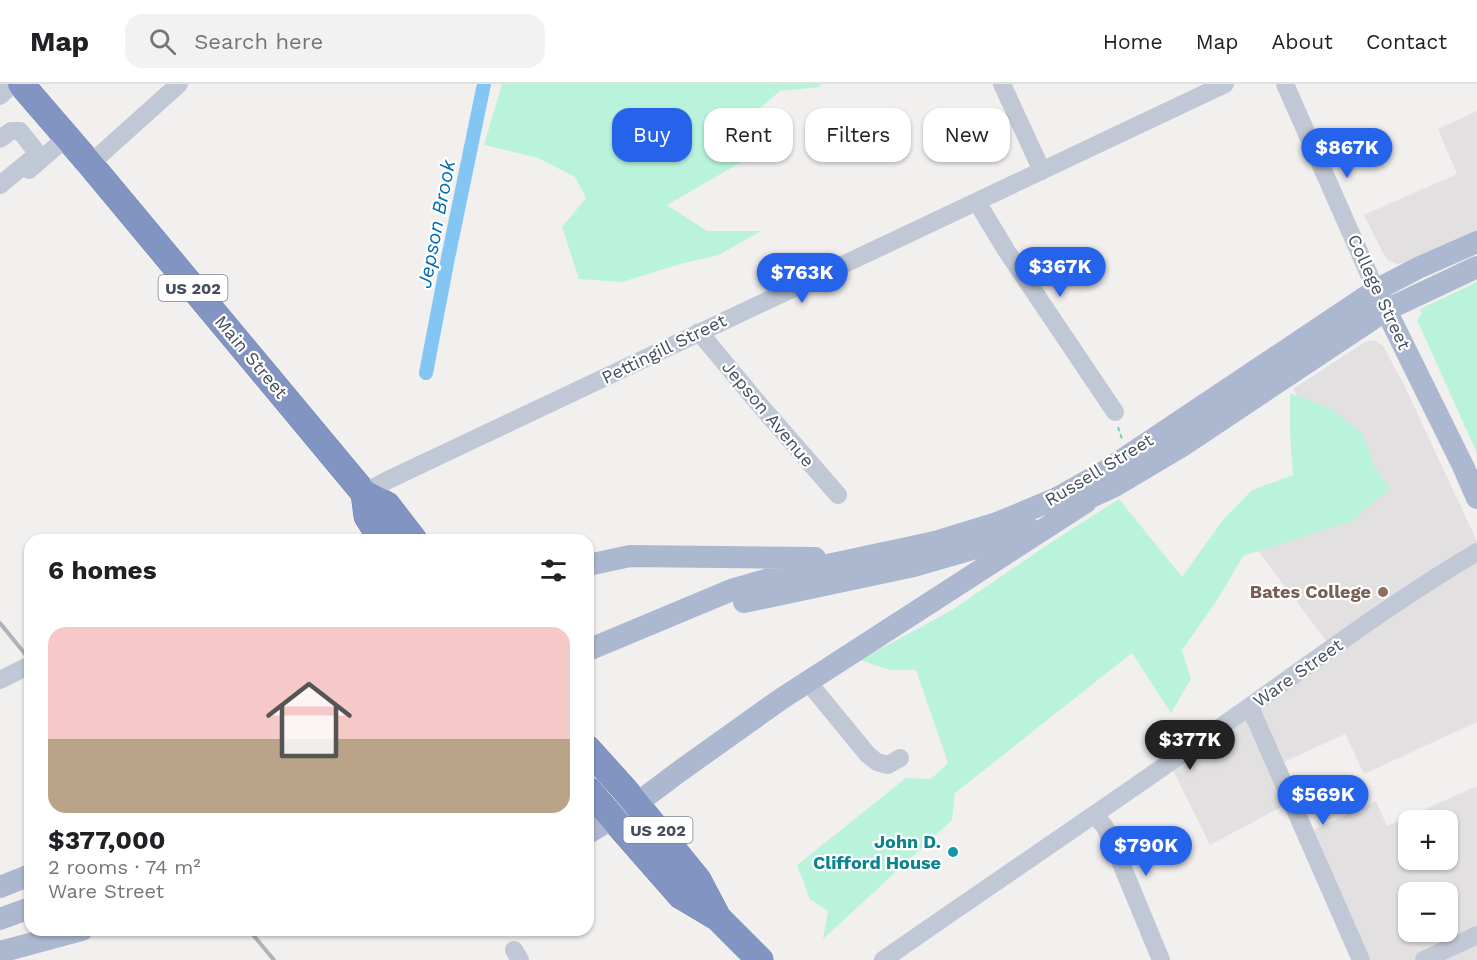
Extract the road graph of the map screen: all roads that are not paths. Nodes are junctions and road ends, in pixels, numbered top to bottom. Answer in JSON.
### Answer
{"nodes":[{"id":1,"x":13,"y":84,"type":"edge"},
{"id":2,"x":21,"y":84,"type":"edge"},
{"id":3,"x":178,"y":84,"type":"edge"},
{"id":4,"x":1002,"y":84,"type":"edge"},
{"id":5,"x":1226,"y":84,"type":"edge"},
{"id":6,"x":1285,"y":84,"type":"edge"},
{"id":7,"x":0,"y":96,"type":"edge"},
{"id":8,"x":0,"y":133,"type":"edge"},
{"id":9,"x":67,"y":137,"type":"junction"},
{"id":10,"x":0,"y":139,"type":"edge"},
{"id":11,"x":41,"y":158,"type":"junction"},
{"id":12,"x":90,"y":164,"type":"junction"},
{"id":13,"x":1042,"y":171,"type":"junction"},
{"id":14,"x":0,"y":185,"type":"edge"},
{"id":15,"x":0,"y":194,"type":"edge"},
{"id":16,"x":977,"y":202,"type":"junction"},
{"id":17,"x":1477,"y":242,"type":"edge"},
{"id":18,"x":1477,"y":267,"type":"edge"},
{"id":19,"x":1376,"y":290,"type":"junction"},
{"id":20,"x":1386,"y":310,"type":"junction"},
{"id":21,"x":699,"y":332,"type":"junction"},
{"id":22,"x":1115,"y":412,"type":"road end"},
{"id":23,"x":1113,"y":487,"type":"junction"},
{"id":24,"x":364,"y":493,"type":"junction"},
{"id":25,"x":838,"y":495,"type":"dead end"},
{"id":26,"x":1477,"y":498,"type":"edge"},
{"id":27,"x":378,"y":534,"type":"edge"},
{"id":28,"x":407,"y":534,"type":"edge"},
{"id":29,"x":891,"y":551,"type":"junction"},
{"id":30,"x":1477,"y":552,"type":"edge"},
{"id":31,"x":594,"y":564,"type":"edge"},
{"id":32,"x":649,"y":625,"type":"junction"},
{"id":33,"x":594,"y":648,"type":"edge"},
{"id":34,"x":24,"y":668,"type":"edge"},
{"id":35,"x":0,"y":680,"type":"edge"},
{"id":36,"x":808,"y":682,"type":"junction"},
{"id":37,"x":1250,"y":707,"type":"junction"},
{"id":38,"x":594,"y":756,"type":"edge"},
{"id":39,"x":900,"y":758,"type":"dead end"},
{"id":40,"x":594,"y":797,"type":"edge"},
{"id":41,"x":636,"y":804,"type":"junction"},
{"id":42,"x":1095,"y":815,"type":"junction"},
{"id":43,"x":613,"y":819,"type":"junction"},
{"id":44,"x":594,"y":830,"type":"edge"},
{"id":45,"x":24,"y":877,"type":"edge"},
{"id":46,"x":0,"y":887,"type":"edge"},
{"id":47,"x":24,"y":910,"type":"edge"},
{"id":48,"x":718,"y":918,"type":"junction"},
{"id":49,"x":0,"y":919,"type":"edge"},
{"id":50,"x":1477,"y":935,"type":"edge"},
{"id":51,"x":60,"y":936,"type":"edge"},
{"id":52,"x":0,"y":952,"type":"edge"},
{"id":53,"x":760,"y":960,"type":"edge"},
{"id":54,"x":883,"y":960,"type":"edge"},
{"id":55,"x":1161,"y":960,"type":"edge"},
{"id":56,"x":1361,"y":960,"type":"edge"},
{"id":57,"x":1424,"y":960,"type":"edge"}],
"edges":[{"from":1,"to":7,"type":"street"},
{"from":2,"to":9,"type":"highway","name":"Main Street","number":"US 202"},
{"from":3,"to":12,"type":"street"},
{"from":4,"to":13,"type":"street"},
{"from":5,"to":13,"type":"street","name":"Pettingill Street"},
{"from":6,"to":19,"type":"street","name":"College Street"},
{"from":8,"to":11,"type":"street"},
{"from":9,"to":11,"type":"street"},
{"from":9,"to":12,"type":"highway","name":"Main Street","number":"US 202"},
{"from":10,"to":14,"type":"street"},
{"from":11,"to":15,"type":"street"},
{"from":12,"to":24,"type":"highway","name":"Main Street","number":"US 202"},
{"from":13,"to":16,"type":"street","name":"Pettingill Street"},
{"from":16,"to":21,"type":"street","name":"Pettingill Street"},
{"from":16,"to":22,"type":"street"},
{"from":17,"to":19,"type":"main road","name":"Russell Street"},
{"from":18,"to":20,"type":"main road","name":"Russell Street"},
{"from":19,"to":20,"type":"main road","name":"College Street"},
{"from":19,"to":29,"type":"main road","name":"Russell Street"},
{"from":20,"to":23,"type":"main road","name":"Russell Street"},
{"from":20,"to":26,"type":"main road","name":"College Street"},
{"from":21,"to":24,"type":"street","name":"Pettingill Street"},
{"from":21,"to":25,"type":"street","name":"Jepson Avenue"},
{"from":23,"to":32,"type":"main road","name":"Russell Street"},
{"from":23,"to":36,"type":"main road"},
{"from":24,"to":27,"type":"highway","name":"Main Street","number":"US 202"},
{"from":24,"to":28,"type":"highway","name":"Main Street","number":"US 202"},
{"from":29,"to":31,"type":"main road"},
{"from":29,"to":32,"type":"main road","name":"Russell Street"},
{"from":30,"to":37,"type":"street","name":"Ware Street"},
{"from":32,"to":33,"type":"main road","name":"Russell Street"},
{"from":34,"to":35,"type":"street"},
{"from":36,"to":39,"type":"street"},
{"from":36,"to":41,"type":"main road"},
{"from":37,"to":42,"type":"street","name":"Ware Street"},
{"from":37,"to":56,"type":"street"},
{"from":38,"to":41,"type":"highway","number":"US 202"},
{"from":40,"to":43,"type":"highway","number":"US 202"},
{"from":41,"to":43,"type":"main road"},
{"from":41,"to":48,"type":"highway","number":"US 202"},
{"from":42,"to":54,"type":"street","name":"Ware Street"},
{"from":42,"to":55,"type":"street"},
{"from":43,"to":44,"type":"main road"},
{"from":43,"to":48,"type":"highway","number":"US 202"},
{"from":45,"to":46,"type":"main road"},
{"from":47,"to":49,"type":"main road"},
{"from":48,"to":53,"type":"highway","number":"US 202"},
{"from":50,"to":57,"type":"street"},
{"from":51,"to":52,"type":"main road"}]}
